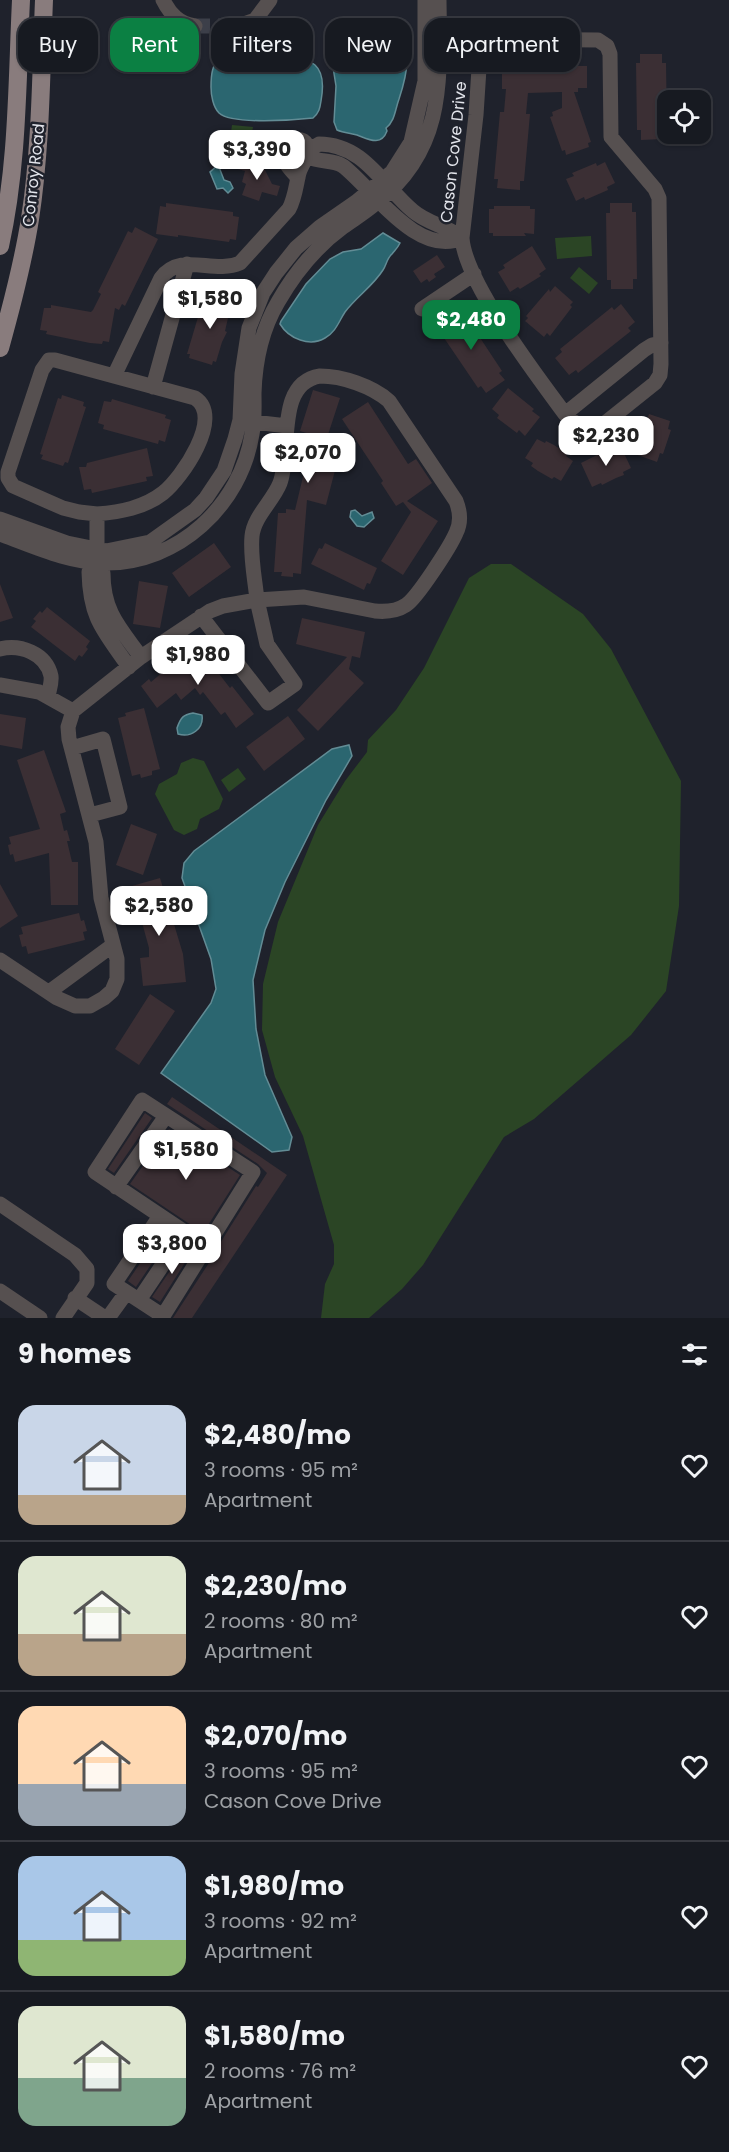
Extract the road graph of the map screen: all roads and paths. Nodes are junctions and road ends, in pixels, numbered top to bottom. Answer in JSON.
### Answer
{"nodes":[{"id":1,"x":21,"y":0,"type":"edge"},
{"id":2,"x":44,"y":0,"type":"edge"},
{"id":3,"x":162,"y":0,"type":"edge"},
{"id":4,"x":270,"y":0,"type":"edge"},
{"id":5,"x":425,"y":0,"type":"edge"},
{"id":6,"x":439,"y":0,"type":"edge"},
{"id":7,"x":175,"y":18,"type":"edge"},
{"id":8,"x":256,"y":18,"type":"edge"},
{"id":9,"x":308,"y":154,"type":"junction"},
{"id":10,"x":298,"y":178,"type":"junction"},
{"id":11,"x":387,"y":185,"type":"junction"},
{"id":12,"x":374,"y":197,"type":"junction"},
{"id":13,"x":462,"y":238,"type":"junction"},
{"id":14,"x":0,"y":246,"type":"edge"},
{"id":15,"x":187,"y":264,"type":"junction"},
{"id":16,"x":474,"y":274,"type":"junction"},
{"id":17,"x":422,"y":309,"type":"dead end"},
{"id":18,"x":661,"y":343,"type":"junction"},
{"id":19,"x":0,"y":348,"type":"edge"},
{"id":20,"x":114,"y":376,"type":"junction"},
{"id":21,"x":153,"y":387,"type":"junction"},
{"id":22,"x":565,"y":414,"type":"junction"},
{"id":23,"x":247,"y":421,"type":"junction"},
{"id":24,"x":287,"y":426,"type":"junction"},
{"id":25,"x":97,"y":514,"type":"junction"},
{"id":26,"x":0,"y":519,"type":"edge"},
{"id":27,"x":0,"y":534,"type":"edge"},
{"id":28,"x":97,"y":560,"type":"junction"},
{"id":29,"x":257,"y":600,"type":"junction"},
{"id":30,"x":201,"y":616,"type":"junction"},
{"id":31,"x":0,"y":649,"type":"edge"},
{"id":32,"x":135,"y":662,"type":"junction"},
{"id":33,"x":0,"y":685,"type":"edge"},
{"id":34,"x":48,"y":696,"type":"junction"},
{"id":35,"x":73,"y":711,"type":"junction"},
{"id":36,"x":72,"y":748,"type":"junction"},
{"id":37,"x":90,"y":815,"type":"junction"},
{"id":38,"x":112,"y":945,"type":"junction"},
{"id":39,"x":0,"y":960,"type":"edge"},
{"id":40,"x":49,"y":992,"type":"junction"},
{"id":41,"x":166,"y":1116,"type":"junction"},
{"id":42,"x":116,"y":1186,"type":"junction"},
{"id":43,"x":0,"y":1204,"type":"edge"},
{"id":44,"x":160,"y":1216,"type":"junction"},
{"id":45,"x":184,"y":1233,"type":"junction"},
{"id":46,"x":207,"y":1247,"type":"junction"},
{"id":47,"x":0,"y":1291,"type":"edge"},
{"id":48,"x":132,"y":1297,"type":"junction"},
{"id":49,"x":75,"y":1298,"type":"junction"},
{"id":50,"x":40,"y":1318,"type":"edge"},
{"id":51,"x":63,"y":1318,"type":"edge"},
{"id":52,"x":107,"y":1318,"type":"edge"}],
"edges":[{"from":1,"to":14,"type":"main road","name":"Conroy Road"},
{"from":2,"to":19,"type":"main road","name":"Conroy Road"},
{"from":3,"to":7,"type":"street"},
{"from":4,"to":8,"type":"street"},
{"from":5,"to":11,"type":"street","name":"Cason Cove Drive"},
{"from":6,"to":11,"type":"street","name":"Cason Cove Drive"},
{"from":9,"to":10,"type":"street"},
{"from":9,"to":10,"type":"street","name":"Cason Cove Drive"},
{"from":9,"to":11,"type":"street","name":"Cason Cove Drive"},
{"from":9,"to":12,"type":"street","name":"Cason Cove Drive"},
{"from":10,"to":15,"type":"street"},
{"from":11,"to":12,"type":"street","name":"Cason Cove Drive"},
{"from":11,"to":13,"type":"street","name":"Cason Cove Drive"},
{"from":12,"to":13,"type":"street","name":"Cason Cove Drive"},
{"from":12,"to":23,"type":"street","name":"Cason Cove Drive"},
{"from":13,"to":16,"type":"street","name":"Cason Cove Drive"},
{"from":13,"to":18,"type":"street","name":"Cason Cove Drive"},
{"from":15,"to":20,"type":"street"},
{"from":15,"to":21,"type":"street"},
{"from":16,"to":17,"type":"street"},
{"from":16,"to":22,"type":"street","name":"Cason Cove Drive"},
{"from":18,"to":22,"type":"street"},
{"from":18,"to":22,"type":"street","name":"Cason Cove Drive"},
{"from":20,"to":21,"type":"street"},
{"from":20,"to":25,"type":"street"},
{"from":21,"to":25,"type":"street"},
{"from":23,"to":24,"type":"street"},
{"from":23,"to":28,"type":"street","name":"Cason Cove Drive"},
{"from":24,"to":29,"type":"street"},
{"from":24,"to":29,"type":"street"},
{"from":25,"to":28,"type":"street"},
{"from":26,"to":28,"type":"street","name":"Cason Cove Drive"},
{"from":27,"to":28,"type":"street","name":"Cason Cove Drive"},
{"from":28,"to":32,"type":"street"},
{"from":29,"to":30,"type":"street"},
{"from":29,"to":30,"type":"street"},
{"from":30,"to":32,"type":"street"},
{"from":31,"to":34,"type":"street"},
{"from":32,"to":35,"type":"street"},
{"from":33,"to":34,"type":"street"},
{"from":34,"to":35,"type":"street"},
{"from":35,"to":36,"type":"street"},
{"from":36,"to":37,"type":"street"},
{"from":36,"to":37,"type":"street"},
{"from":37,"to":38,"type":"street"},
{"from":38,"to":40,"type":"street"},
{"from":38,"to":40,"type":"street"},
{"from":39,"to":40,"type":"street"},
{"from":41,"to":42,"type":"street"},
{"from":41,"to":42,"type":"street"},
{"from":41,"to":46,"type":"street"},
{"from":42,"to":44,"type":"street"},
{"from":43,"to":49,"type":"street"},
{"from":44,"to":45,"type":"street"},
{"from":44,"to":48,"type":"street"},
{"from":45,"to":46,"type":"street"},
{"from":45,"to":48,"type":"street"},
{"from":46,"to":48,"type":"street"},
{"from":47,"to":50,"type":"street"},
{"from":48,"to":52,"type":"street"},
{"from":49,"to":51,"type":"street"},
{"from":49,"to":52,"type":"street"}]}
